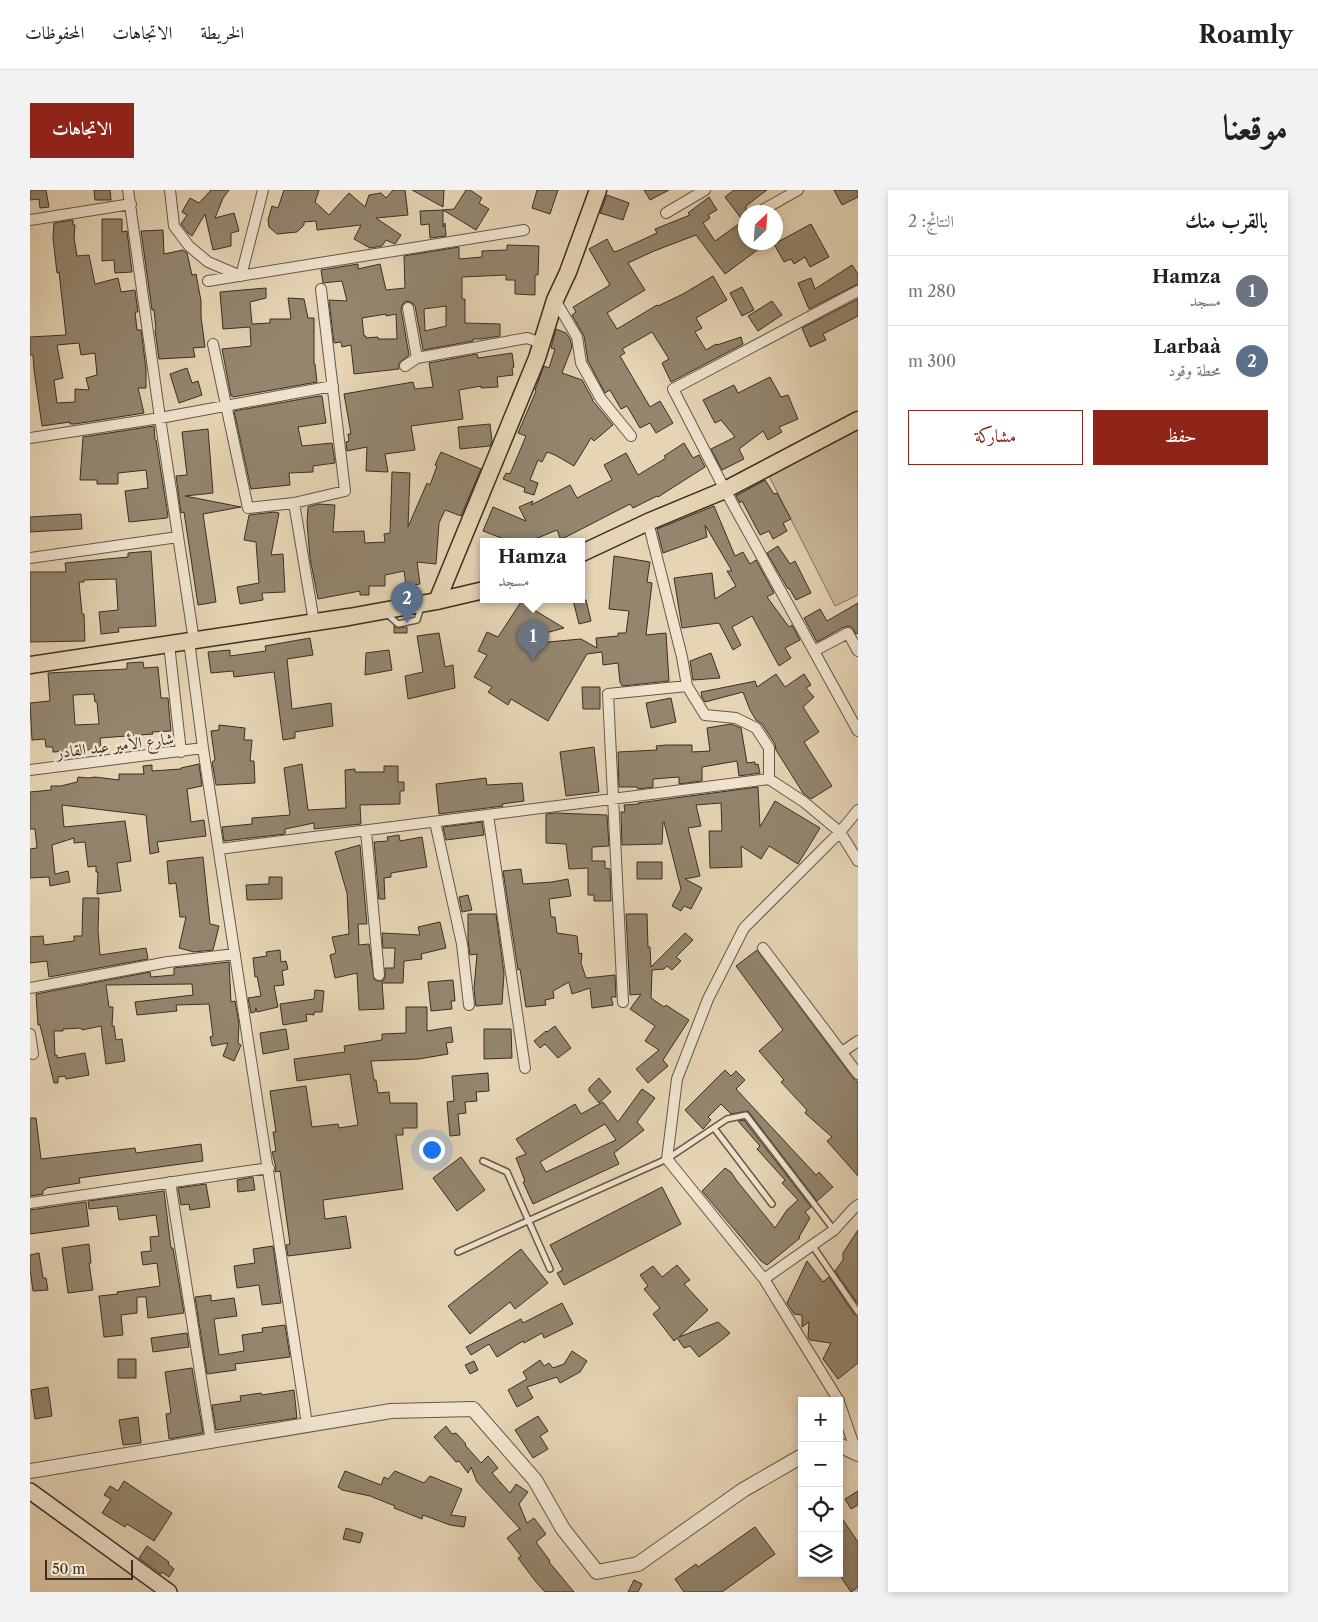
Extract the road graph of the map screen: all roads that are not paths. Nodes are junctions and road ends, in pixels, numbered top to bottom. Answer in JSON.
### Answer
{"nodes":[{"id":1,"x":128,"y":190,"type":"edge"},
{"id":2,"x":170,"y":190,"type":"edge"},
{"id":3,"x":263,"y":190,"type":"edge"},
{"id":4,"x":598,"y":190,"type":"edge"},
{"id":5,"x":705,"y":190,"type":"edge"},
{"id":6,"x":798,"y":190,"type":"edge"},
{"id":7,"x":131,"y":204,"type":"junction"},
{"id":8,"x":772,"y":205,"type":"edge"},
{"id":9,"x":666,"y":213,"type":"dead end"},
{"id":10,"x":30,"y":220,"type":"edge"},
{"id":11,"x":524,"y":230,"type":"dead end"},
{"id":12,"x":241,"y":276,"type":"junction"},
{"id":13,"x":208,"y":281,"type":"dead end"},
{"id":14,"x":321,"y":289,"type":"dead end"},
{"id":15,"x":858,"y":290,"type":"edge"},
{"id":16,"x":555,"y":300,"type":"junction"},
{"id":17,"x":408,"y":308,"type":"dead end"},
{"id":18,"x":542,"y":343,"type":"junction"},
{"id":19,"x":213,"y":344,"type":"dead end"},
{"id":20,"x":417,"y":358,"type":"junction"},
{"id":21,"x":405,"y":366,"type":"dead end"},
{"id":22,"x":333,"y":386,"type":"junction"},
{"id":23,"x":226,"y":405,"type":"junction"},
{"id":24,"x":160,"y":418,"type":"junction"},
{"id":25,"x":858,"y":420,"type":"edge"},
{"id":26,"x":631,"y":436,"type":"dead end"},
{"id":27,"x":30,"y":438,"type":"edge"},
{"id":28,"x":725,"y":490,"type":"junction"},
{"id":29,"x":294,"y":503,"type":"junction"},
{"id":30,"x":648,"y":522,"type":"junction"},
{"id":31,"x":178,"y":537,"type":"junction"},
{"id":32,"x":585,"y":552,"type":"edge"},
{"id":33,"x":30,"y":558,"type":"edge"},
{"id":34,"x":480,"y":591,"type":"edge"},
{"id":35,"x":430,"y":603,"type":"junction"},
{"id":36,"x":314,"y":622,"type":"junction"},
{"id":37,"x":191,"y":641,"type":"junction"},
{"id":38,"x":169,"y":644,"type":"junction"},
{"id":39,"x":814,"y":651,"type":"junction"},
{"id":40,"x":858,"y":651,"type":"edge"},
{"id":41,"x":30,"y":666,"type":"edge"},
{"id":42,"x":687,"y":686,"type":"junction"},
{"id":43,"x":858,"y":731,"type":"edge"},
{"id":44,"x":203,"y":748,"type":"junction"},
{"id":45,"x":181,"y":752,"type":"junction"},
{"id":46,"x":30,"y":770,"type":"edge"},
{"id":47,"x":770,"y":779,"type":"junction"},
{"id":48,"x":613,"y":799,"type":"junction"},
{"id":49,"x":858,"y":810,"type":"edge"},
{"id":50,"x":488,"y":815,"type":"junction"},
{"id":51,"x":436,"y":822,"type":"junction"},
{"id":52,"x":366,"y":830,"type":"junction"},
{"id":53,"x":840,"y":832,"type":"junction"},
{"id":54,"x":219,"y":849,"type":"junction"},
{"id":55,"x":858,"y":861,"type":"edge"},
{"id":56,"x":763,"y":948,"type":"dead end"},
{"id":57,"x":235,"y":954,"type":"junction"},
{"id":58,"x":379,"y":975,"type":"dead end"},
{"id":59,"x":30,"y":988,"type":"edge"},
{"id":60,"x":623,"y":1002,"type":"dead end"},
{"id":61,"x":469,"y":1004,"type":"dead end"},
{"id":62,"x":30,"y":1034,"type":"edge"},
{"id":63,"x":858,"y":1041,"type":"edge"},
{"id":64,"x":842,"y":1052,"type":"junction"},
{"id":65,"x":33,"y":1054,"type":"dead end"},
{"id":66,"x":526,"y":1068,"type":"dead end"},
{"id":67,"x":858,"y":1074,"type":"edge"},
{"id":68,"x":714,"y":1128,"type":"junction"},
{"id":69,"x":668,"y":1159,"type":"junction"},
{"id":70,"x":483,"y":1161,"type":"dead end"},
{"id":71,"x":269,"y":1168,"type":"junction"},
{"id":72,"x":170,"y":1182,"type":"junction"},
{"id":73,"x":30,"y":1203,"type":"edge"},
{"id":74,"x":772,"y":1204,"type":"dead end"},
{"id":75,"x":857,"y":1209,"type":"edge"},
{"id":76,"x":529,"y":1221,"type":"junction"},
{"id":77,"x":834,"y":1230,"type":"junction"},
{"id":78,"x":812,"y":1245,"type":"junction"},
{"id":79,"x":458,"y":1252,"type":"dead end"},
{"id":80,"x":550,"y":1269,"type":"dead end"},
{"id":81,"x":764,"y":1279,"type":"junction"},
{"id":82,"x":858,"y":1312,"type":"edge"},
{"id":83,"x":837,"y":1397,"type":"edge"},
{"id":84,"x":843,"y":1412,"type":"edge"},
{"id":85,"x":307,"y":1424,"type":"junction"},
{"id":86,"x":211,"y":1441,"type":"junction"},
{"id":87,"x":843,"y":1447,"type":"edge"},
{"id":88,"x":858,"y":1454,"type":"edge"},
{"id":89,"x":798,"y":1458,"type":"edge"},
{"id":90,"x":30,"y":1471,"type":"edge"},
{"id":91,"x":30,"y":1491,"type":"edge"},
{"id":92,"x":169,"y":1592,"type":"edge"}],
"edges":[{"from":1,"to":7,"type":"street"},
{"from":2,"to":12,"type":"street"},
{"from":3,"to":12,"type":"street"},
{"from":4,"to":16,"type":"main road"},
{"from":5,"to":9,"type":"street"},
{"from":6,"to":8,"type":"street"},
{"from":7,"to":10,"type":"street"},
{"from":7,"to":24,"type":"street"},
{"from":11,"to":12,"type":"street"},
{"from":12,"to":13,"type":"street"},
{"from":14,"to":22,"type":"street"},
{"from":15,"to":28,"type":"street"},
{"from":16,"to":18,"type":"main road"},
{"from":16,"to":26,"type":"street"},
{"from":17,"to":20,"type":"street"},
{"from":18,"to":20,"type":"street"},
{"from":18,"to":35,"type":"main road"},
{"from":19,"to":23,"type":"street"},
{"from":20,"to":21,"type":"street"},
{"from":22,"to":23,"type":"street"},
{"from":22,"to":29,"type":"street"},
{"from":23,"to":24,"type":"street"},
{"from":23,"to":29,"type":"street"},
{"from":24,"to":27,"type":"street"},
{"from":24,"to":31,"type":"street"},
{"from":25,"to":28,"type":"main road"},
{"from":28,"to":30,"type":"main road"},
{"from":28,"to":39,"type":"street"},
{"from":29,"to":36,"type":"street"},
{"from":30,"to":32,"type":"main road"},
{"from":30,"to":42,"type":"street"},
{"from":31,"to":33,"type":"street"},
{"from":31,"to":37,"type":"street"},
{"from":34,"to":35,"type":"main road"},
{"from":35,"to":36,"type":"main road"},
{"from":36,"to":37,"type":"main road"},
{"from":37,"to":38,"type":"main road"},
{"from":37,"to":44,"type":"street"},
{"from":38,"to":41,"type":"main road"},
{"from":38,"to":45,"type":"street"},
{"from":39,"to":40,"type":"street"},
{"from":39,"to":43,"type":"street"},
{"from":42,"to":47,"type":"street"},
{"from":42,"to":48,"type":"street"},
{"from":44,"to":45,"type":"street","name":"شارع الأمير عبد القادر"},
{"from":44,"to":54,"type":"street"},
{"from":45,"to":46,"type":"street","name":"شارع الأمير عبد القادر"},
{"from":47,"to":48,"type":"street"},
{"from":47,"to":53,"type":"street"},
{"from":48,"to":50,"type":"street"},
{"from":48,"to":60,"type":"street"},
{"from":49,"to":53,"type":"street"},
{"from":50,"to":51,"type":"street"},
{"from":50,"to":66,"type":"street"},
{"from":51,"to":52,"type":"street"},
{"from":51,"to":61,"type":"street"},
{"from":52,"to":54,"type":"street"},
{"from":52,"to":58,"type":"street"},
{"from":53,"to":55,"type":"street"},
{"from":53,"to":69,"type":"street"},
{"from":54,"to":57,"type":"street"},
{"from":56,"to":64,"type":"street"},
{"from":57,"to":59,"type":"street"},
{"from":57,"to":71,"type":"street"},
{"from":62,"to":65,"type":"street"},
{"from":63,"to":64,"type":"street"},
{"from":64,"to":67,"type":"street"},
{"from":68,"to":69,"type":"lane"},
{"from":68,"to":74,"type":"lane"},
{"from":68,"to":77,"type":"lane"},
{"from":69,"to":76,"type":"lane"},
{"from":69,"to":81,"type":"street"},
{"from":70,"to":76,"type":"lane"},
{"from":71,"to":72,"type":"street"},
{"from":71,"to":85,"type":"street"},
{"from":72,"to":73,"type":"street"},
{"from":72,"to":86,"type":"street"},
{"from":75,"to":77,"type":"street"},
{"from":76,"to":79,"type":"lane"},
{"from":76,"to":80,"type":"lane"},
{"from":77,"to":78,"type":"street"},
{"from":78,"to":81,"type":"street"},
{"from":78,"to":82,"type":"lane"},
{"from":81,"to":83,"type":"street"},
{"from":84,"to":88,"type":"street"},
{"from":85,"to":86,"type":"street"},
{"from":85,"to":89,"type":"street"},
{"from":86,"to":90,"type":"street"},
{"from":87,"to":88,"type":"street"},
{"from":91,"to":92,"type":"main road"}]}
